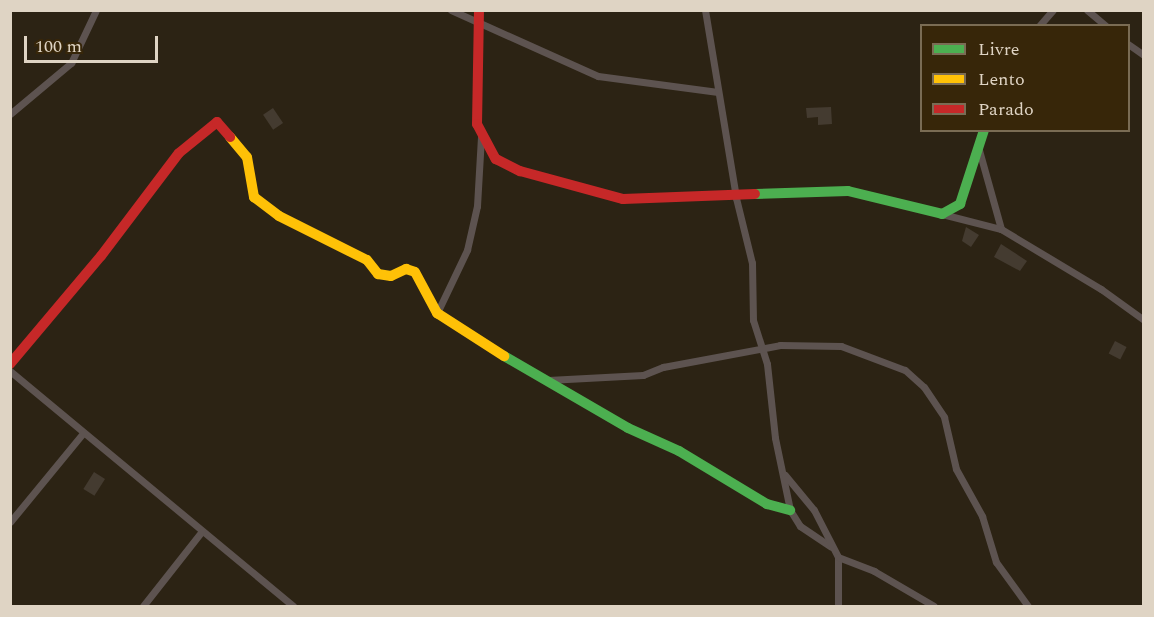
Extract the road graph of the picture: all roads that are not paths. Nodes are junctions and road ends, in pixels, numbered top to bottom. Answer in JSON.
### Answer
{"nodes":[{"id":1,"x":96,"y":10,"type":"edge"},
{"id":2,"x":451,"y":10,"type":"edge"},
{"id":3,"x":705,"y":10,"type":"edge"},
{"id":4,"x":1053,"y":10,"type":"edge"},
{"id":5,"x":1088,"y":10,"type":"edge"},
{"id":6,"x":478,"y":15,"type":"edge"},
{"id":7,"x":1041,"y":24,"type":"edge"},
{"id":8,"x":1104,"y":24,"type":"edge"},
{"id":9,"x":1130,"y":45,"type":"edge"},
{"id":10,"x":1143,"y":55,"type":"edge"},
{"id":11,"x":718,"y":92,"type":"junction"},
{"id":12,"x":10,"y":114,"type":"edge"},
{"id":13,"x":984,"y":132,"type":"edge"},
{"id":14,"x":481,"y":136,"type":"junction"},
{"id":15,"x":979,"y":150,"type":"junction"},
{"id":16,"x":736,"y":198,"type":"junction"},
{"id":17,"x":942,"y":214,"type":"junction"},
{"id":18,"x":1001,"y":229,"type":"junction"},
{"id":19,"x":437,"y":313,"type":"junction"},
{"id":20,"x":1143,"y":320,"type":"edge"},
{"id":21,"x":761,"y":346,"type":"junction"},
{"id":22,"x":10,"y":364,"type":"edge"},
{"id":23,"x":10,"y":371,"type":"edge"},
{"id":24,"x":544,"y":381,"type":"junction"},
{"id":25,"x":82,"y":433,"type":"junction"},
{"id":26,"x":785,"y":475,"type":"junction"},
{"id":27,"x":790,"y":510,"type":"junction"},
{"id":28,"x":10,"y":522,"type":"edge"},
{"id":29,"x":202,"y":531,"type":"junction"},
{"id":30,"x":831,"y":547,"type":"junction"},
{"id":31,"x":838,"y":557,"type":"junction"},
{"id":32,"x":144,"y":606,"type":"edge"},
{"id":33,"x":293,"y":606,"type":"edge"},
{"id":34,"x":838,"y":606,"type":"edge"},
{"id":35,"x":934,"y":606,"type":"edge"},
{"id":36,"x":1029,"y":606,"type":"edge"}],
"edges":[{"from":1,"to":12,"type":"street"},
{"from":2,"to":6,"type":"street"},
{"from":3,"to":11,"type":"street"},
{"from":4,"to":7,"type":"street"},
{"from":5,"to":8,"type":"street"},
{"from":6,"to":11,"type":"street"},
{"from":6,"to":14,"type":"street"},
{"from":9,"to":10,"type":"street"},
{"from":11,"to":16,"type":"street"},
{"from":13,"to":15,"type":"street"},
{"from":14,"to":16,"type":"street"},
{"from":14,"to":19,"type":"street"},
{"from":15,"to":17,"type":"street"},
{"from":15,"to":18,"type":"street"},
{"from":16,"to":17,"type":"street"},
{"from":16,"to":21,"type":"street"},
{"from":17,"to":18,"type":"street"},
{"from":18,"to":20,"type":"street"},
{"from":19,"to":22,"type":"street"},
{"from":19,"to":24,"type":"street"},
{"from":21,"to":24,"type":"street"},
{"from":21,"to":26,"type":"street"},
{"from":21,"to":36,"type":"street"},
{"from":23,"to":25,"type":"street"},
{"from":24,"to":27,"type":"street"},
{"from":25,"to":28,"type":"street"},
{"from":25,"to":29,"type":"street"},
{"from":26,"to":27,"type":"street"},
{"from":26,"to":30,"type":"street"},
{"from":27,"to":30,"type":"street"},
{"from":29,"to":32,"type":"street"},
{"from":29,"to":33,"type":"street"},
{"from":30,"to":31,"type":"street"},
{"from":31,"to":34,"type":"street"},
{"from":31,"to":35,"type":"street"}]}
